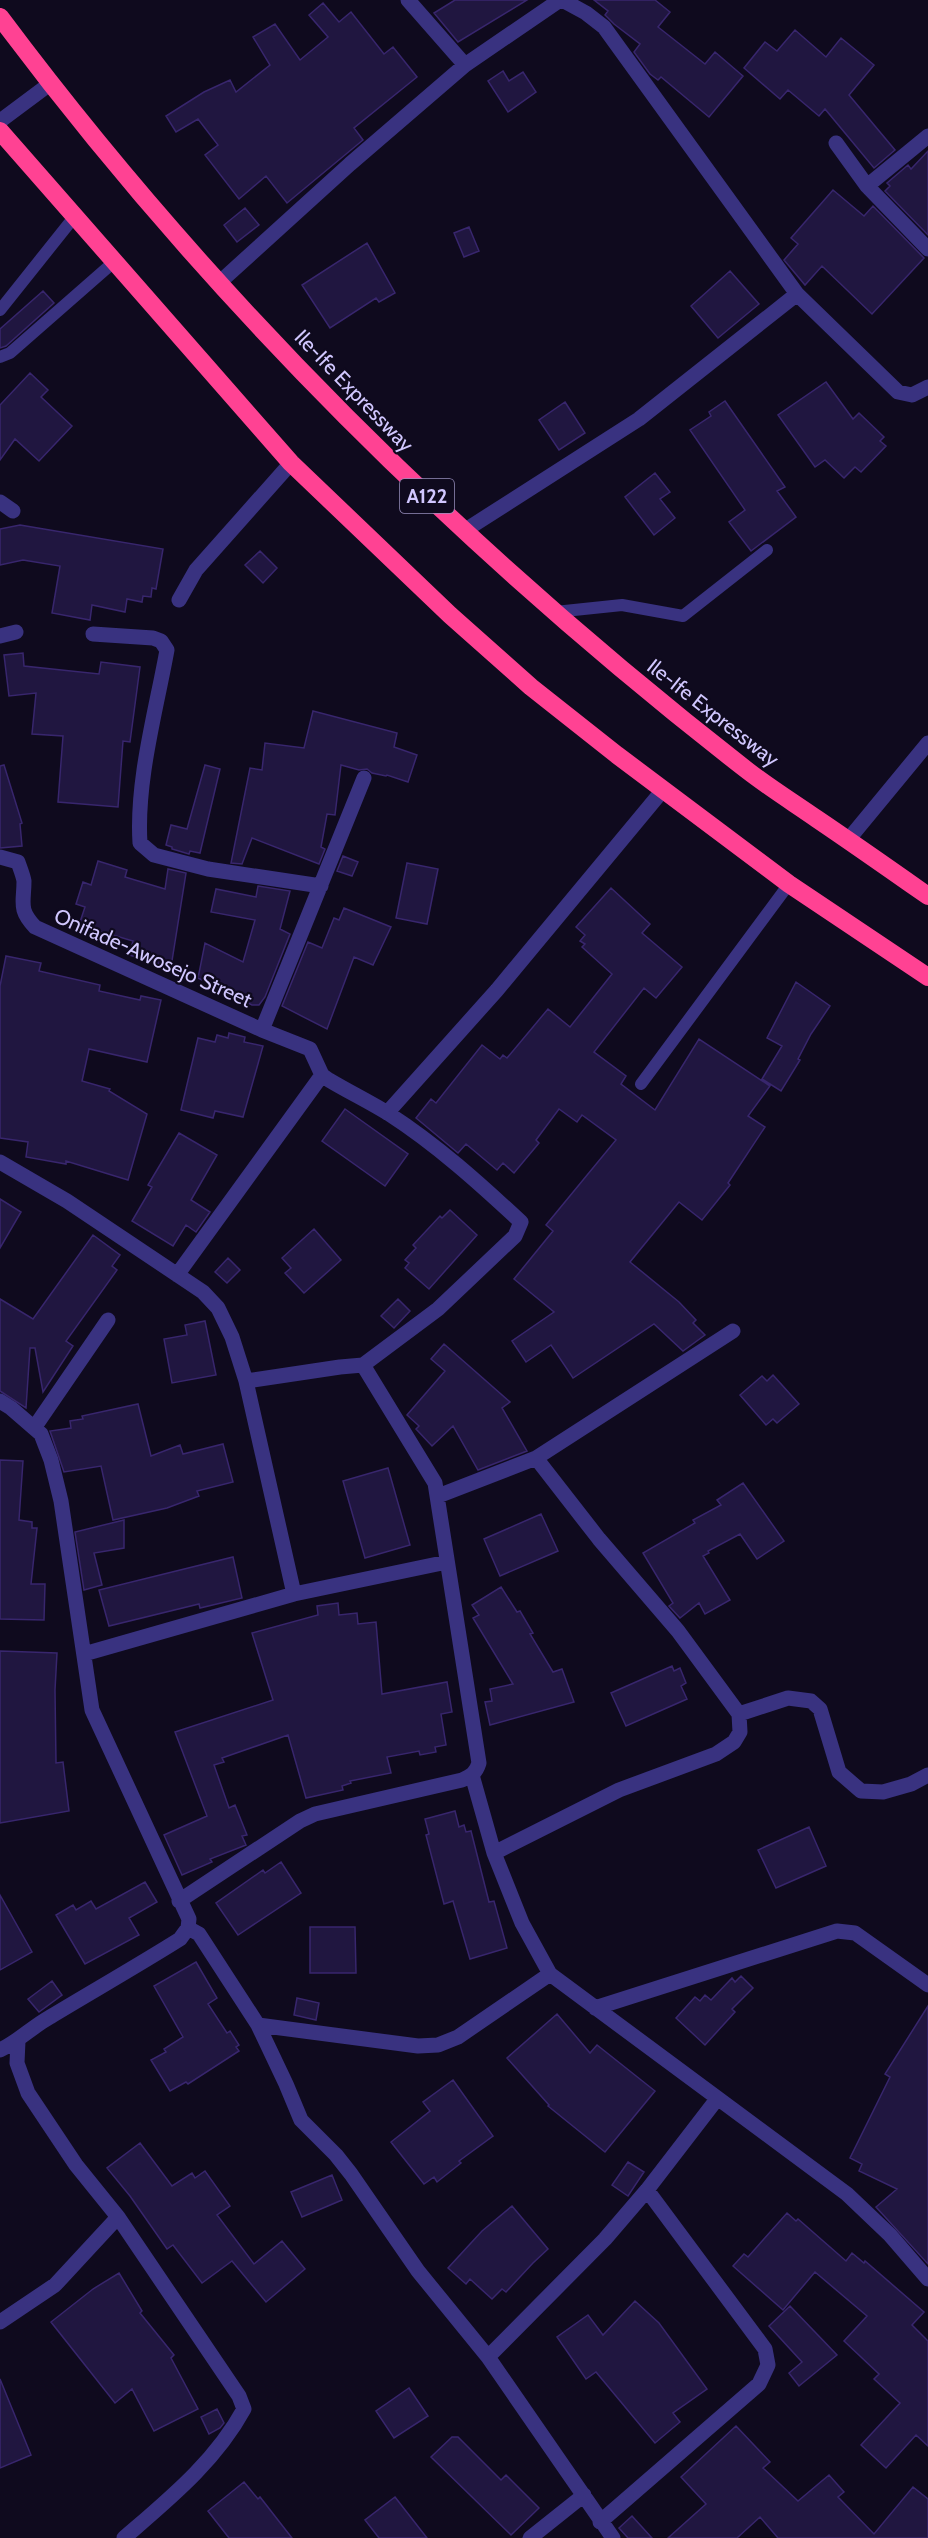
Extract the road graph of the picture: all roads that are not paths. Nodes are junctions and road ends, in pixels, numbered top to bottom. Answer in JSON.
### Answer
{"nodes":[{"id":1,"x":408,"y":0,"type":"edge"},
{"id":2,"x":561,"y":0,"type":"edge"},
{"id":3,"x":0,"y":17,"type":"edge"},
{"id":4,"x":465,"y":65,"type":"junction"},
{"id":5,"x":51,"y":83,"type":"junction"},
{"id":6,"x":0,"y":121,"type":"edge"},
{"id":7,"x":0,"y":131,"type":"edge"},
{"id":8,"x":928,"y":136,"type":"edge"},
{"id":9,"x":836,"y":143,"type":"dead end"},
{"id":10,"x":867,"y":186,"type":"junction"},
{"id":11,"x":75,"y":216,"type":"junction"},
{"id":12,"x":928,"y":249,"type":"edge"},
{"id":13,"x":114,"y":261,"type":"junction"},
{"id":14,"x":220,"y":282,"type":"junction"},
{"id":15,"x":797,"y":294,"type":"junction"},
{"id":16,"x":0,"y":309,"type":"edge"},
{"id":17,"x":0,"y":357,"type":"edge"},
{"id":18,"x":928,"y":387,"type":"edge"},
{"id":19,"x":291,"y":463,"type":"junction"},
{"id":20,"x":465,"y":531,"type":"junction"},
{"id":21,"x":766,"y":550,"type":"dead end"},
{"id":22,"x":179,"y":600,"type":"dead end"},
{"id":23,"x":555,"y":612,"type":"junction"},
{"id":24,"x":16,"y":632,"type":"dead end"},
{"id":25,"x":93,"y":634,"type":"dead end"},
{"id":26,"x":0,"y":636,"type":"edge"},
{"id":27,"x":928,"y":743,"type":"edge"},
{"id":28,"x":364,"y":778,"type":"dead end"},
{"id":29,"x":663,"y":790,"type":"junction"},
{"id":30,"x":848,"y":840,"type":"junction"},
{"id":31,"x":0,"y":857,"type":"edge"},
{"id":32,"x":789,"y":884,"type":"junction"},
{"id":33,"x":321,"y":886,"type":"junction"},
{"id":34,"x":928,"y":896,"type":"edge"},
{"id":35,"x":928,"y":977,"type":"edge"},
{"id":36,"x":262,"y":1030,"type":"junction"},
{"id":37,"x":322,"y":1074,"type":"junction"},
{"id":38,"x":641,"y":1084,"type":"dead end"},
{"id":39,"x":387,"y":1113,"type":"junction"},
{"id":40,"x":0,"y":1162,"type":"edge"},
{"id":41,"x":177,"y":1275,"type":"junction"},
{"id":42,"x":108,"y":1320,"type":"dead end"},
{"id":43,"x":733,"y":1331,"type":"dead end"},
{"id":44,"x":363,"y":1365,"type":"junction"},
{"id":45,"x":246,"y":1381,"type":"junction"},
{"id":46,"x":0,"y":1401,"type":"edge"},
{"id":47,"x":34,"y":1428,"type":"junction"},
{"id":48,"x":536,"y":1458,"type":"junction"},
{"id":49,"x":438,"y":1496,"type":"junction"},
{"id":50,"x":447,"y":1562,"type":"junction"},
{"id":51,"x":294,"y":1594,"type":"junction"},
{"id":52,"x":84,"y":1654,"type":"junction"},
{"id":53,"x":739,"y":1714,"type":"junction"},
{"id":54,"x":472,"y":1775,"type":"junction"},
{"id":55,"x":928,"y":1775,"type":"edge"},
{"id":56,"x":494,"y":1853,"type":"junction"},
{"id":57,"x":179,"y":1900,"type":"junction"},
{"id":58,"x":188,"y":1928,"type":"junction"},
{"id":59,"x":550,"y":1974,"type":"junction"},
{"id":60,"x":928,"y":1985,"type":"edge"},
{"id":61,"x":595,"y":2008,"type":"junction"},
{"id":62,"x":258,"y":2025,"type":"junction"},
{"id":63,"x":18,"y":2041,"type":"junction"},
{"id":64,"x":0,"y":2050,"type":"edge"},
{"id":65,"x":717,"y":2099,"type":"junction"},
{"id":66,"x":647,"y":2190,"type":"junction"},
{"id":67,"x":118,"y":2217,"type":"junction"},
{"id":68,"x":928,"y":2279,"type":"edge"},
{"id":69,"x":0,"y":2322,"type":"edge"},
{"id":70,"x":488,"y":2357,"type":"junction"},
{"id":71,"x":584,"y":2495,"type":"junction"},
{"id":72,"x":600,"y":2522,"type":"junction"},
{"id":73,"x":124,"y":2538,"type":"edge"},
{"id":74,"x":530,"y":2538,"type":"edge"},
{"id":75,"x":613,"y":2538,"type":"edge"}],
"edges":[{"from":1,"to":4,"type":"street"},
{"from":2,"to":4,"type":"street"},
{"from":2,"to":15,"type":"street"},
{"from":3,"to":5,"type":"highway","name":"Ile-Ife Expressway","number":"A122"},
{"from":4,"to":14,"type":"street"},
{"from":5,"to":6,"type":"street"},
{"from":5,"to":14,"type":"highway","name":"Ile-Ife Expressway","number":"A122"},
{"from":7,"to":11,"type":"highway"},
{"from":8,"to":10,"type":"street"},
{"from":9,"to":10,"type":"street"},
{"from":10,"to":12,"type":"street"},
{"from":11,"to":13,"type":"highway"},
{"from":11,"to":16,"type":"lane"},
{"from":13,"to":17,"type":"lane"},
{"from":13,"to":19,"type":"highway"},
{"from":14,"to":20,"type":"highway","name":"Ile-Ife Expressway","number":"A122"},
{"from":15,"to":18,"type":"street"},
{"from":15,"to":20,"type":"street"},
{"from":19,"to":22,"type":"street"},
{"from":19,"to":29,"type":"highway"},
{"from":20,"to":23,"type":"highway","name":"Ile-Ife Expressway","number":"A122"},
{"from":21,"to":23,"type":"lane"},
{"from":23,"to":30,"type":"highway","name":"Ile-Ife Expressway","number":"A122"},
{"from":24,"to":26,"type":"street"},
{"from":25,"to":33,"type":"street"},
{"from":27,"to":30,"type":"street"},
{"from":28,"to":33,"type":"street"},
{"from":29,"to":32,"type":"highway"},
{"from":29,"to":39,"type":"street"},
{"from":30,"to":34,"type":"highway","name":"Ile-Ife Expressway","number":"A122"},
{"from":31,"to":36,"type":"street","name":"Onifade-Awosejo Street"},
{"from":32,"to":35,"type":"highway"},
{"from":32,"to":38,"type":"lane"},
{"from":33,"to":36,"type":"street"},
{"from":36,"to":37,"type":"street","name":"Onifade-Awosejo Street"},
{"from":37,"to":39,"type":"street"},
{"from":37,"to":41,"type":"street"},
{"from":39,"to":44,"type":"street"},
{"from":40,"to":41,"type":"street"},
{"from":41,"to":45,"type":"street"},
{"from":42,"to":47,"type":"street"},
{"from":43,"to":48,"type":"street"},
{"from":44,"to":45,"type":"street"},
{"from":44,"to":49,"type":"street"},
{"from":45,"to":51,"type":"street"},
{"from":46,"to":47,"type":"street"},
{"from":47,"to":52,"type":"street"},
{"from":48,"to":49,"type":"street"},
{"from":48,"to":53,"type":"street"},
{"from":49,"to":50,"type":"street"},
{"from":50,"to":51,"type":"street"},
{"from":50,"to":54,"type":"street"},
{"from":51,"to":52,"type":"street"},
{"from":52,"to":57,"type":"street"},
{"from":53,"to":55,"type":"street"},
{"from":53,"to":56,"type":"street"},
{"from":54,"to":56,"type":"street"},
{"from":54,"to":57,"type":"street"},
{"from":56,"to":59,"type":"street"},
{"from":57,"to":58,"type":"street"},
{"from":58,"to":62,"type":"street"},
{"from":58,"to":63,"type":"street"},
{"from":59,"to":61,"type":"street"},
{"from":59,"to":62,"type":"street"},
{"from":60,"to":61,"type":"street"},
{"from":61,"to":65,"type":"street"},
{"from":62,"to":70,"type":"street"},
{"from":63,"to":64,"type":"street"},
{"from":63,"to":67,"type":"street"},
{"from":65,"to":66,"type":"street"},
{"from":65,"to":68,"type":"street"},
{"from":66,"to":70,"type":"street"},
{"from":66,"to":72,"type":"street"},
{"from":67,"to":69,"type":"street"},
{"from":67,"to":73,"type":"street"},
{"from":70,"to":71,"type":"street"},
{"from":71,"to":72,"type":"street"},
{"from":71,"to":74,"type":"street"},
{"from":72,"to":75,"type":"street"}]}
